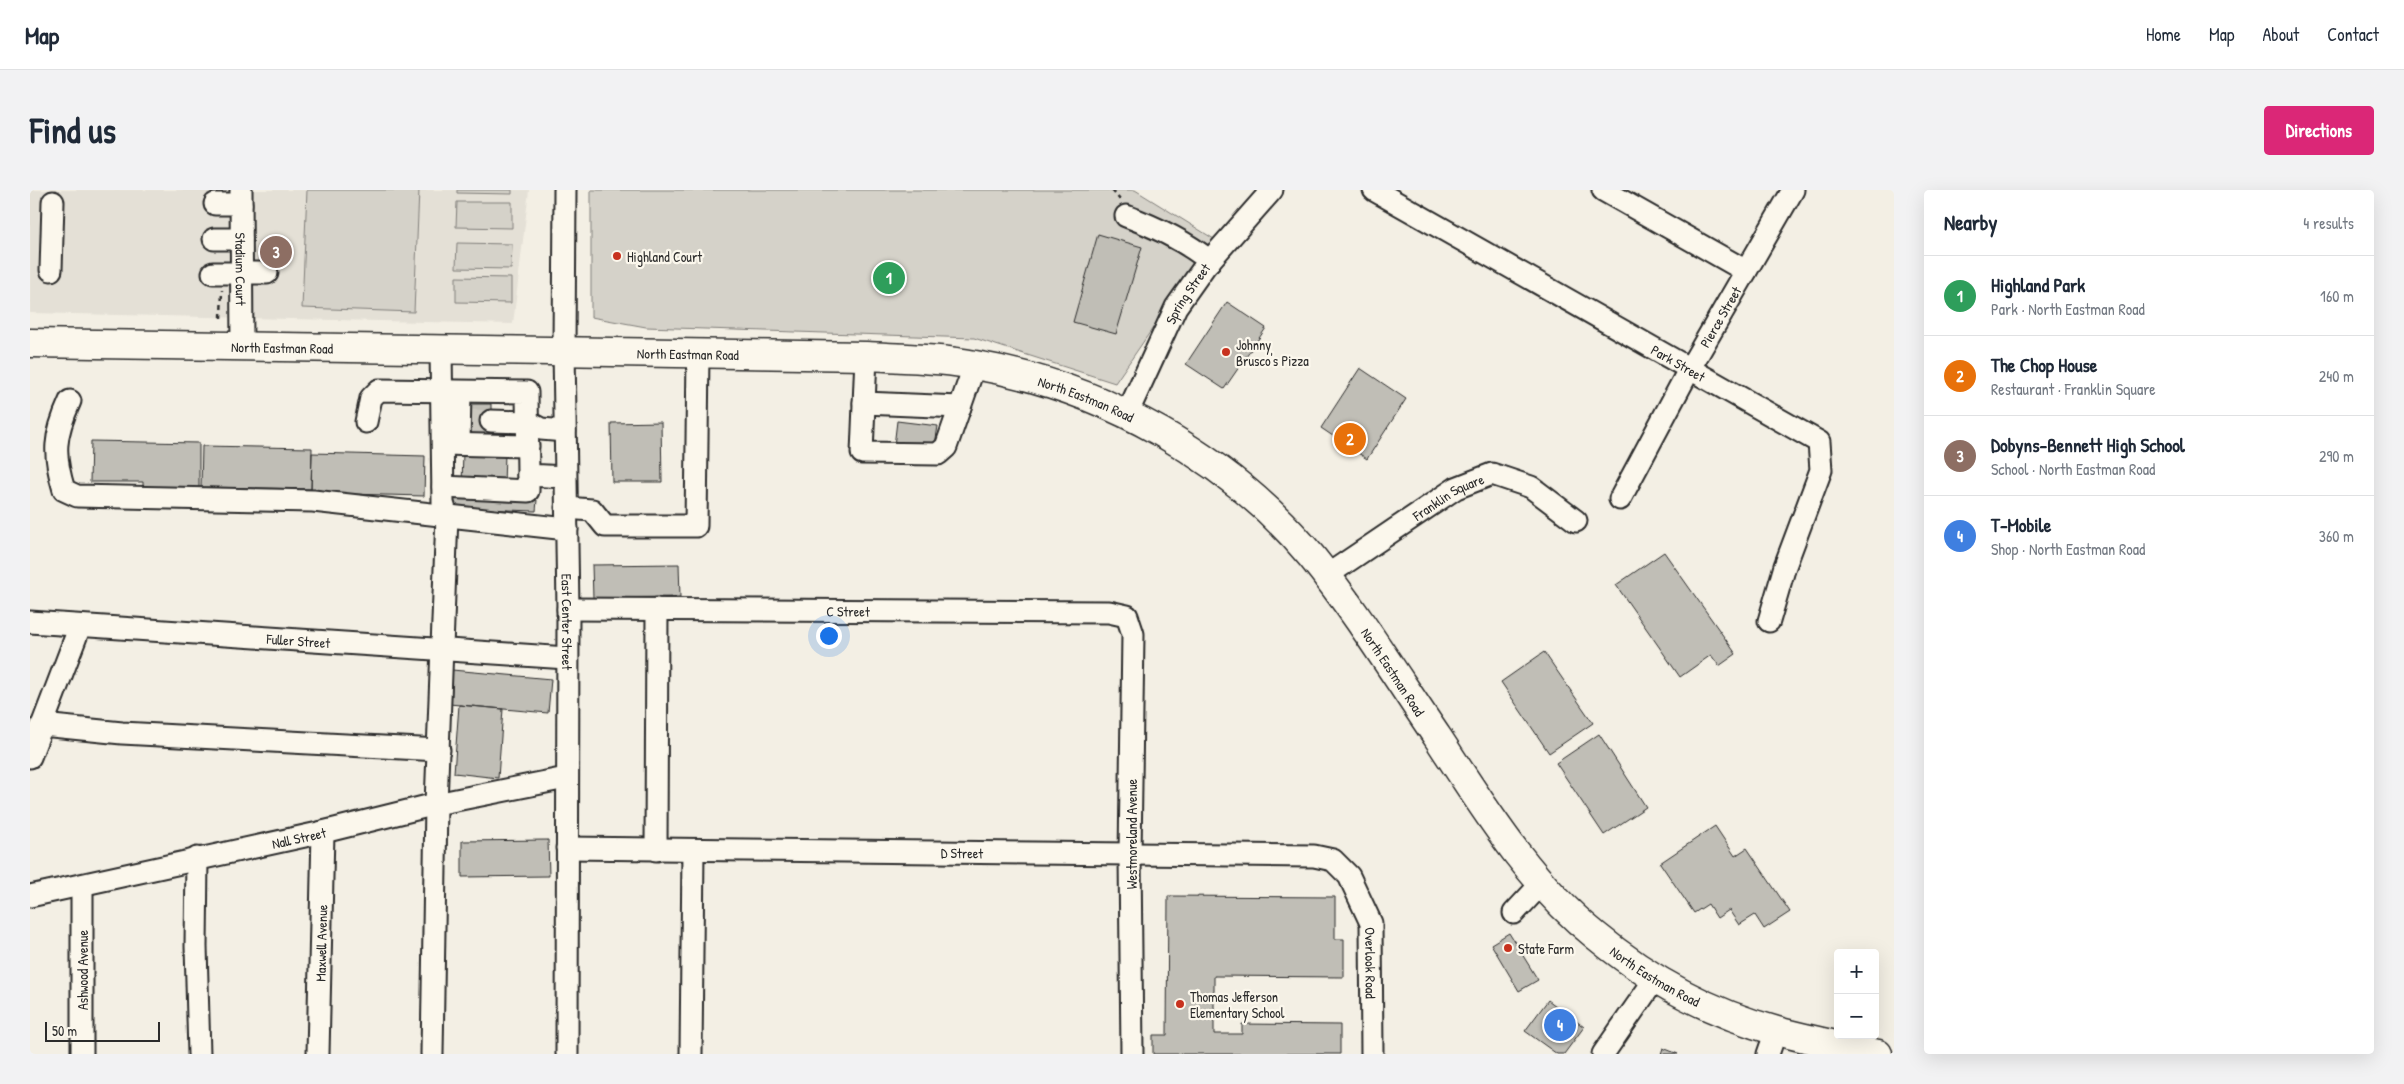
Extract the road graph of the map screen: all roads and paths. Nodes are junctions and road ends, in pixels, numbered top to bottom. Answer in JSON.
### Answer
{"nodes":[{"id":1,"x":565,"y":190,"type":"edge"},
{"id":2,"x":1272,"y":190,"type":"edge"},
{"id":3,"x":1374,"y":190,"type":"edge"},
{"id":4,"x":1603,"y":190,"type":"edge"},
{"id":5,"x":1793,"y":190,"type":"edge"},
{"id":6,"x":241,"y":197,"type":"edge"},
{"id":7,"x":53,"y":202,"type":"dead end"},
{"id":8,"x":215,"y":204,"type":"dead end"},
{"id":9,"x":1126,"y":216,"type":"dead end"},
{"id":10,"x":214,"y":239,"type":"dead end"},
{"id":11,"x":241,"y":239,"type":"junction"},
{"id":12,"x":1210,"y":261,"type":"junction"},
{"id":13,"x":51,"y":270,"type":"dead end"},
{"id":14,"x":1746,"y":271,"type":"junction"},
{"id":15,"x":213,"y":272,"type":"dead end"},
{"id":16,"x":241,"y":273,"type":"junction"},
{"id":17,"x":267,"y":273,"type":"dead end"},
{"id":18,"x":30,"y":343,"type":"edge"},
{"id":19,"x":242,"y":347,"type":"junction"},
{"id":20,"x":441,"y":349,"type":"junction"},
{"id":21,"x":564,"y":350,"type":"junction"},
{"id":22,"x":698,"y":354,"type":"junction"},
{"id":23,"x":866,"y":356,"type":"junction"},
{"id":24,"x":975,"y":364,"type":"junction"},
{"id":25,"x":1690,"y":368,"type":"junction"},
{"id":26,"x":70,"y":402,"type":"dead end"},
{"id":27,"x":864,"y":403,"type":"junction"},
{"id":28,"x":464,"y":408,"type":"junction"},
{"id":29,"x":960,"y":408,"type":"junction"},
{"id":30,"x":528,"y":412,"type":"junction"},
{"id":31,"x":1127,"y":414,"type":"junction"},
{"id":32,"x":366,"y":422,"type":"dead end"},
{"id":33,"x":565,"y":431,"type":"junction"},
{"id":34,"x":451,"y":444,"type":"junction"},
{"id":35,"x":528,"y":446,"type":"junction"},
{"id":36,"x":528,"y":475,"type":"junction"},
{"id":37,"x":565,"y":477,"type":"junction"},
{"id":38,"x":443,"y":487,"type":"junction"},
{"id":39,"x":1620,"y":499,"type":"dead end"},
{"id":40,"x":566,"y":508,"type":"junction"},
{"id":41,"x":447,"y":516,"type":"junction"},
{"id":42,"x":1576,"y":521,"type":"dead end"},
{"id":43,"x":566,"y":529,"type":"junction"},
{"id":44,"x":1326,"y":576,"type":"junction"},
{"id":45,"x":568,"y":609,"type":"junction"},
{"id":46,"x":657,"y":609,"type":"junction"},
{"id":47,"x":1127,"y":616,"type":"joint"},
{"id":48,"x":1769,"y":621,"type":"dead end"},
{"id":49,"x":30,"y":622,"type":"edge"},
{"id":50,"x":80,"y":626,"type":"junction"},
{"id":51,"x":441,"y":650,"type":"junction"},
{"id":52,"x":568,"y":658,"type":"junction"},
{"id":53,"x":42,"y":725,"type":"junction"},
{"id":54,"x":439,"y":750,"type":"junction"},
{"id":55,"x":30,"y":757,"type":"edge"},
{"id":56,"x":566,"y":778,"type":"junction"},
{"id":57,"x":436,"y":804,"type":"junction"},
{"id":58,"x":323,"y":832,"type":"junction"},
{"id":59,"x":567,"y":848,"type":"junction"},
{"id":60,"x":656,"y":850,"type":"junction"},
{"id":61,"x":693,"y":850,"type":"junction"},
{"id":62,"x":1130,"y":856,"type":"junction"},
{"id":63,"x":197,"y":858,"type":"junction"},
{"id":64,"x":1349,"y":876,"type":"joint"},
{"id":65,"x":1542,"y":883,"type":"junction"},
{"id":66,"x":82,"y":886,"type":"junction"},
{"id":67,"x":30,"y":896,"type":"edge"},
{"id":68,"x":1514,"y":913,"type":"dead end"},
{"id":69,"x":1655,"y":979,"type":"junction"},
{"id":70,"x":1772,"y":1042,"type":"edge"},
{"id":71,"x":1844,"y":1050,"type":"edge"},
{"id":72,"x":82,"y":1054,"type":"edge"},
{"id":73,"x":199,"y":1054,"type":"edge"},
{"id":74,"x":318,"y":1054,"type":"edge"},
{"id":75,"x":432,"y":1054,"type":"edge"},
{"id":76,"x":567,"y":1054,"type":"edge"},
{"id":77,"x":691,"y":1054,"type":"edge"},
{"id":78,"x":1132,"y":1054,"type":"edge"},
{"id":79,"x":1372,"y":1054,"type":"edge"},
{"id":80,"x":1603,"y":1054,"type":"edge"},
{"id":81,"x":1878,"y":1054,"type":"edge"}],
"edges":[{"from":1,"to":21,"type":"street","name":"East Center Street"},
{"from":2,"to":12,"type":"street","name":"Spring Street"},
{"from":3,"to":25,"type":"street","name":"Park Street"},
{"from":4,"to":14,"type":"street"},
{"from":5,"to":14,"type":"street","name":"Pierce Street"},
{"from":6,"to":8,"type":"street"},
{"from":6,"to":11,"type":"street","name":"Stadium Court"},
{"from":7,"to":13,"type":"street"},
{"from":9,"to":12,"type":"street"},
{"from":10,"to":11,"type":"street"},
{"from":11,"to":16,"type":"street","name":"Stadium Court"},
{"from":12,"to":31,"type":"street","name":"Spring Street"},
{"from":14,"to":25,"type":"street","name":"Pierce Street"},
{"from":15,"to":16,"type":"street"},
{"from":16,"to":17,"type":"street"},
{"from":16,"to":19,"type":"street","name":"Stadium Court"},
{"from":18,"to":19,"type":"main road","name":"North Eastman Road"},
{"from":19,"to":20,"type":"main road","name":"North Eastman Road"},
{"from":20,"to":21,"type":"main road","name":"North Eastman Road"},
{"from":20,"to":28,"type":"street"},
{"from":21,"to":22,"type":"main road","name":"North Eastman Road"},
{"from":21,"to":33,"type":"street","name":"East Center Street"},
{"from":22,"to":23,"type":"main road","name":"North Eastman Road"},
{"from":22,"to":40,"type":"street"},
{"from":23,"to":24,"type":"main road","name":"North Eastman Road"},
{"from":23,"to":27,"type":"street"},
{"from":24,"to":29,"type":"street"},
{"from":24,"to":31,"type":"main road","name":"North Eastman Road"},
{"from":25,"to":39,"type":"street","name":"Pierce Street"},
{"from":25,"to":48,"type":"street","name":"Park Street"},
{"from":26,"to":41,"type":"street"},
{"from":27,"to":29,"type":"street"},
{"from":27,"to":29,"type":"street"},
{"from":28,"to":30,"type":"street"},
{"from":28,"to":30,"type":"street"},
{"from":28,"to":32,"type":"street"},
{"from":28,"to":34,"type":"street"},
{"from":28,"to":34,"type":"street"},
{"from":30,"to":33,"type":"street"},
{"from":30,"to":35,"type":"street"},
{"from":31,"to":44,"type":"main road","name":"North Eastman Road"},
{"from":33,"to":37,"type":"street","name":"East Center Street"},
{"from":34,"to":35,"type":"street"},
{"from":34,"to":38,"type":"street"},
{"from":35,"to":36,"type":"street"},
{"from":36,"to":37,"type":"street"},
{"from":36,"to":38,"type":"street"},
{"from":37,"to":40,"type":"street","name":"East Center Street"},
{"from":38,"to":41,"type":"street"},
{"from":40,"to":43,"type":"street","name":"East Center Street"},
{"from":41,"to":43,"type":"street"},
{"from":41,"to":51,"type":"street"},
{"from":42,"to":44,"type":"street","name":"Franklin Square"},
{"from":43,"to":45,"type":"street","name":"East Center Street"},
{"from":44,"to":65,"type":"main road","name":"North Eastman Road"},
{"from":45,"to":46,"type":"street","name":"C Street"},
{"from":45,"to":52,"type":"street","name":"East Center Street"},
{"from":46,"to":47,"type":"street","name":"C Street"},
{"from":46,"to":60,"type":"street"},
{"from":47,"to":62,"type":"street","name":"Westmoreland Avenue"},
{"from":49,"to":50,"type":"street","name":"Fuller Street"},
{"from":50,"to":51,"type":"street","name":"Fuller Street"},
{"from":50,"to":53,"type":"street"},
{"from":51,"to":52,"type":"street","name":"Fuller Street"},
{"from":51,"to":54,"type":"street"},
{"from":52,"to":56,"type":"street","name":"East Center Street"},
{"from":53,"to":54,"type":"street"},
{"from":53,"to":55,"type":"street"},
{"from":54,"to":57,"type":"street"},
{"from":56,"to":57,"type":"street","name":"Nall Street"},
{"from":56,"to":59,"type":"street","name":"East Center Street"},
{"from":57,"to":58,"type":"street","name":"Nall Street"},
{"from":57,"to":75,"type":"street"},
{"from":58,"to":63,"type":"street","name":"Nall Street"},
{"from":58,"to":74,"type":"street","name":"Maxwell Avenue"},
{"from":59,"to":60,"type":"street","name":"D Street"},
{"from":59,"to":76,"type":"street","name":"East Center Street"},
{"from":60,"to":61,"type":"street","name":"D Street"},
{"from":61,"to":62,"type":"street","name":"D Street"},
{"from":61,"to":77,"type":"street"},
{"from":62,"to":64,"type":"street","name":"D Street"},
{"from":62,"to":78,"type":"street","name":"Westmoreland Avenue"},
{"from":63,"to":66,"type":"street","name":"Nall Street"},
{"from":63,"to":73,"type":"street"},
{"from":64,"to":79,"type":"street","name":"Overlook Road"},
{"from":65,"to":68,"type":"street"},
{"from":65,"to":69,"type":"main road","name":"North Eastman Road"},
{"from":66,"to":67,"type":"street","name":"Nall Street"},
{"from":66,"to":72,"type":"street","name":"Ashwood Avenue"},
{"from":69,"to":70,"type":"main road","name":"North Eastman Road"},
{"from":69,"to":80,"type":"street"},
{"from":70,"to":71,"type":"main road","name":"North Eastman Road"},
{"from":71,"to":81,"type":"main road","name":"North Eastman Road"}]}
